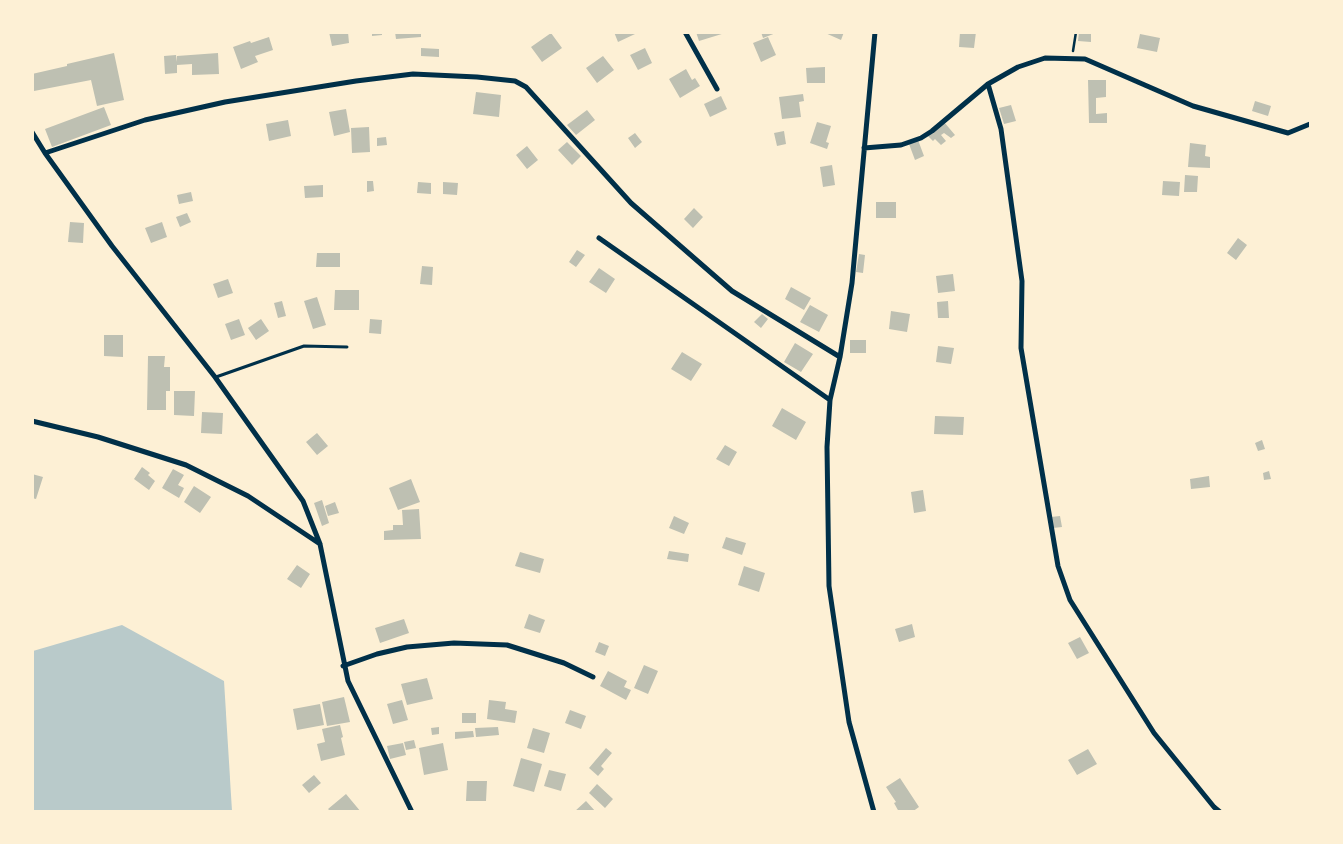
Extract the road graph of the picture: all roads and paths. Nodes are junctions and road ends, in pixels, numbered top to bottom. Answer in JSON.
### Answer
{"nodes":[{"id":1,"x":685,"y":32,"type":"edge"},
{"id":2,"x":874,"y":32,"type":"edge"},
{"id":3,"x":1076,"y":32,"type":"edge"},
{"id":4,"x":1072,"y":58,"type":"junction"},
{"id":5,"x":988,"y":84,"type":"junction"},
{"id":6,"x":717,"y":89,"type":"dead end"},
{"id":7,"x":1310,"y":124,"type":"edge"},
{"id":8,"x":32,"y":132,"type":"edge"},
{"id":9,"x":864,"y":148,"type":"junction"},
{"id":10,"x":45,"y":153,"type":"junction"},
{"id":11,"x":599,"y":238,"type":"dead end"},
{"id":12,"x":346,"y":347,"type":"dead end"},
{"id":13,"x":840,"y":357,"type":"junction"},
{"id":14,"x":215,"y":377,"type":"junction"},
{"id":15,"x":830,"y":400,"type":"junction"},
{"id":16,"x":32,"y":421,"type":"edge"},
{"id":17,"x":320,"y":544,"type":"junction"},
{"id":18,"x":343,"y":666,"type":"junction"},
{"id":19,"x":593,"y":677,"type":"dead end"},
{"id":20,"x":412,"y":812,"type":"edge"},
{"id":21,"x":874,"y":812,"type":"edge"},
{"id":22,"x":1220,"y":812,"type":"edge"}],
"edges":[{"from":1,"to":6,"type":"street"},
{"from":2,"to":9,"type":"street"},
{"from":3,"to":4,"type":"path"},
{"from":4,"to":5,"type":"street"},
{"from":4,"to":7,"type":"street"},
{"from":5,"to":9,"type":"street"},
{"from":5,"to":22,"type":"street"},
{"from":8,"to":10,"type":"street"},
{"from":9,"to":13,"type":"street"},
{"from":10,"to":13,"type":"street"},
{"from":10,"to":14,"type":"street"},
{"from":11,"to":15,"type":"street"},
{"from":12,"to":14,"type":"lane"},
{"from":13,"to":15,"type":"street"},
{"from":14,"to":17,"type":"street"},
{"from":15,"to":21,"type":"street"},
{"from":16,"to":17,"type":"street"},
{"from":17,"to":18,"type":"street"},
{"from":18,"to":19,"type":"street"},
{"from":18,"to":20,"type":"street"}]}
